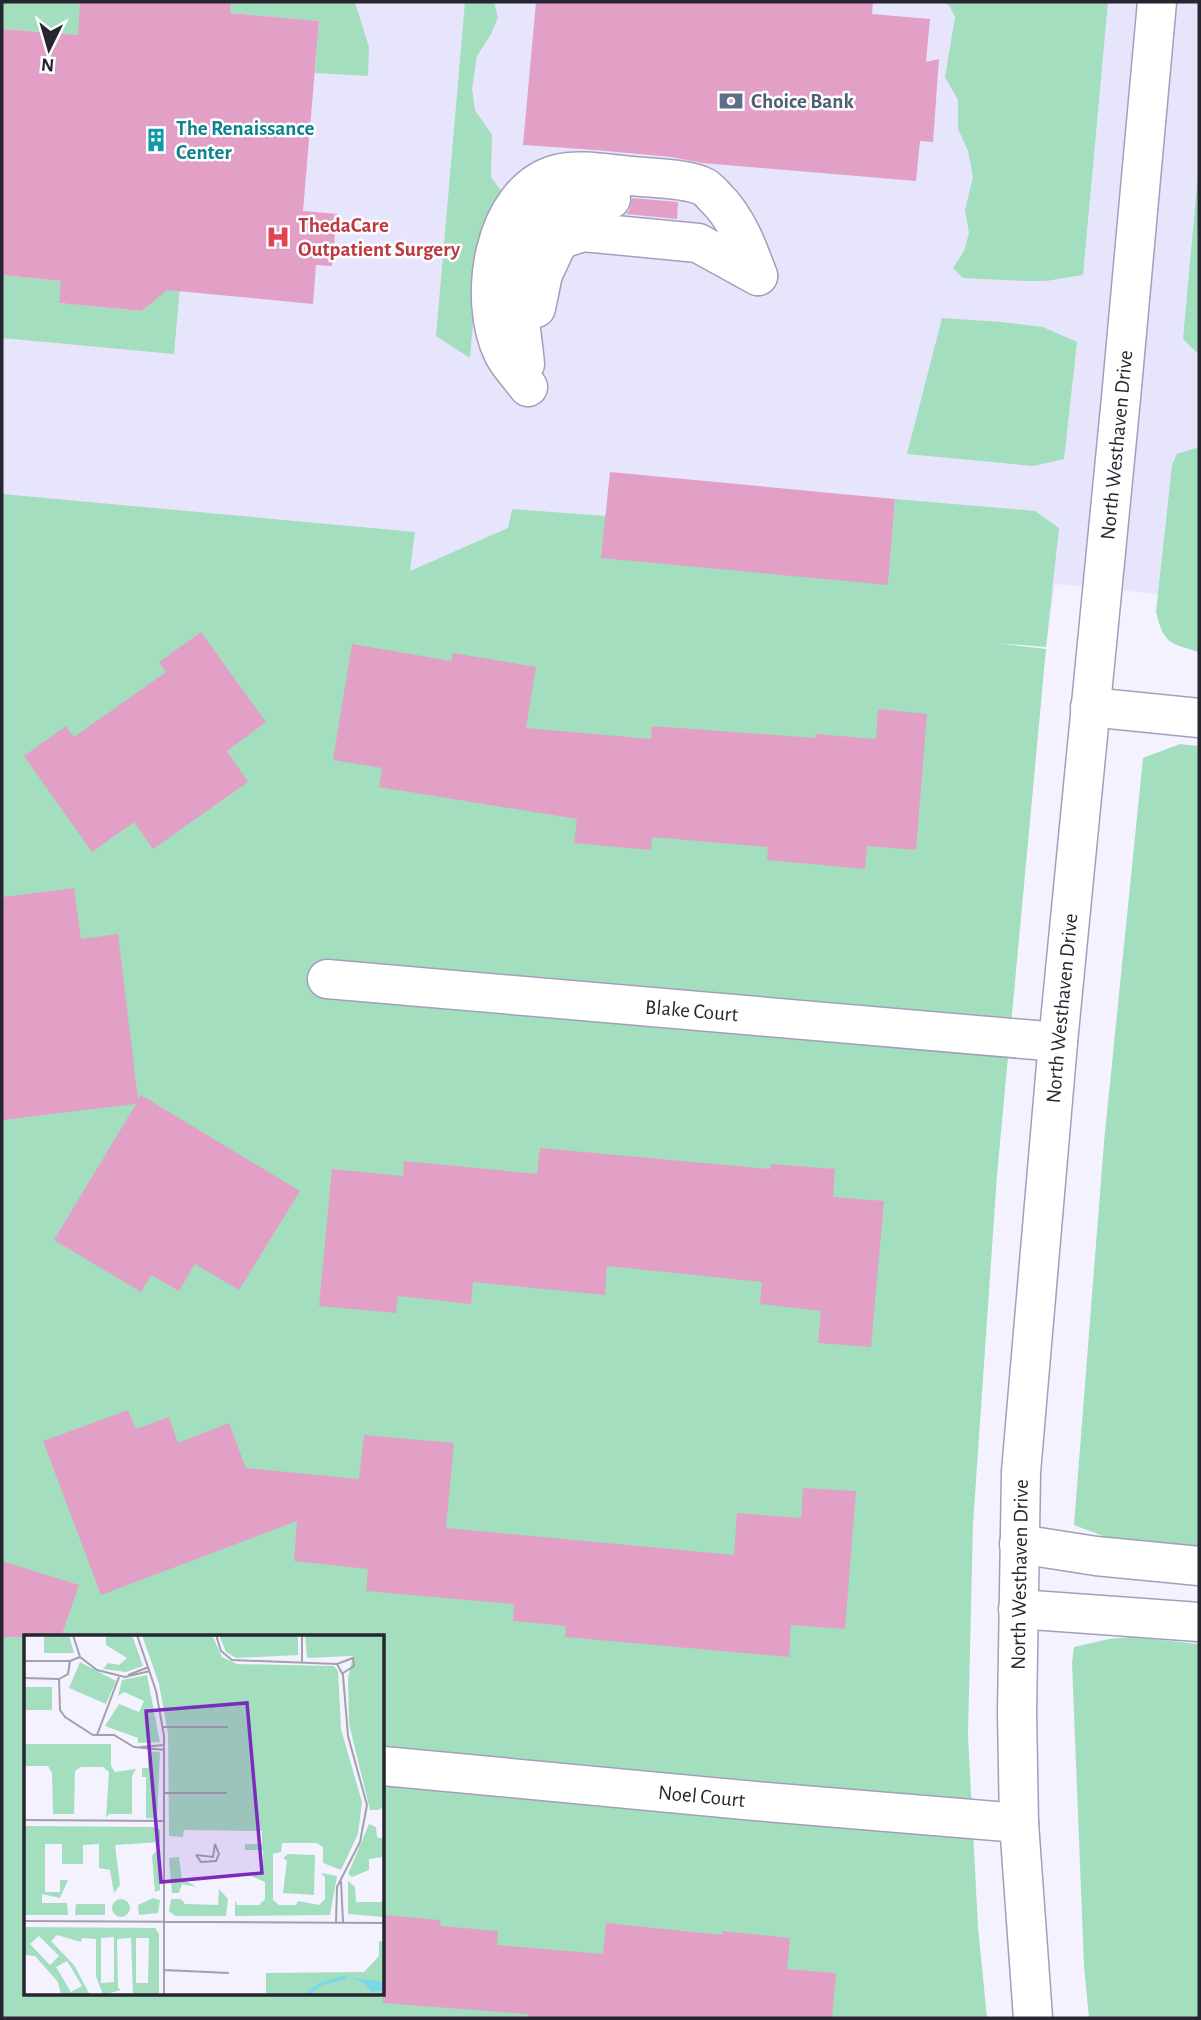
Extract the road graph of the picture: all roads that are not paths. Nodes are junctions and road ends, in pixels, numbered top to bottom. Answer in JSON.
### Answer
{"nodes":[{"id":1,"x":1157,"y":2,"type":"edge"},
{"id":2,"x":758,"y":276,"type":"joint"},
{"id":3,"x":1090,"y":707,"type":"junction"},
{"id":4,"x":1199,"y":718,"type":"edge"},
{"id":5,"x":327,"y":979,"type":"dead end"},
{"id":6,"x":1058,"y":1042,"type":"junction"},
{"id":7,"x":1019,"y":1544,"type":"junction"},
{"id":8,"x":1199,"y":1566,"type":"edge"},
{"id":9,"x":1018,"y":1609,"type":"junction"},
{"id":10,"x":1199,"y":1622,"type":"edge"},
{"id":11,"x":385,"y":1766,"type":"edge"},
{"id":12,"x":1019,"y":1823,"type":"junction"},
{"id":13,"x":1033,"y":2018,"type":"edge"}],
"edges":[{"from":1,"to":3,"type":"street","name":"North Westhaven Drive"},
{"from":2,"to":2,"type":"street"},
{"from":3,"to":4,"type":"street"},
{"from":3,"to":6,"type":"street","name":"North Westhaven Drive"},
{"from":5,"to":6,"type":"street","name":"Blake Court"},
{"from":6,"to":7,"type":"street","name":"North Westhaven Drive"},
{"from":7,"to":8,"type":"street"},
{"from":7,"to":9,"type":"street","name":"North Westhaven Drive"},
{"from":9,"to":10,"type":"street"},
{"from":9,"to":12,"type":"street","name":"North Westhaven Drive"},
{"from":11,"to":12,"type":"street","name":"Noel Court"},
{"from":12,"to":13,"type":"street","name":"North Westhaven Drive"}]}
